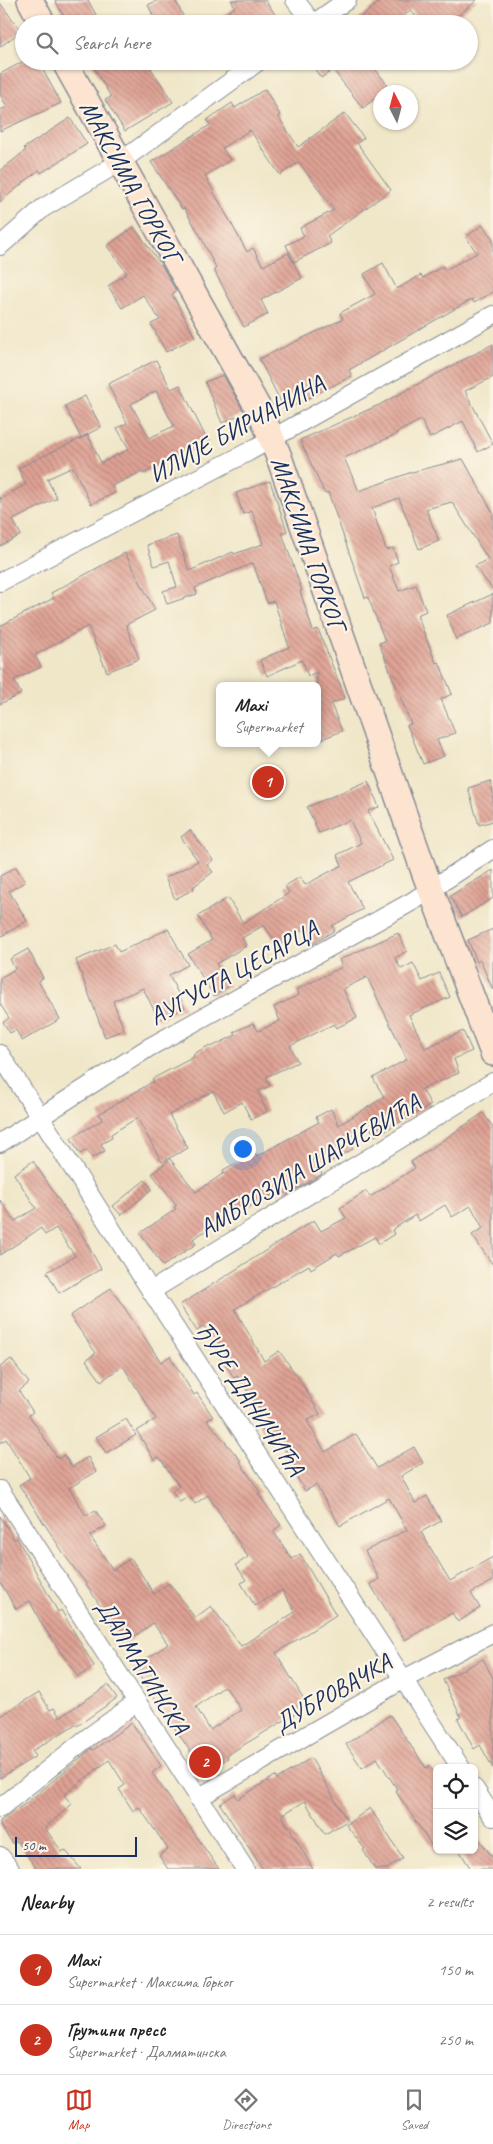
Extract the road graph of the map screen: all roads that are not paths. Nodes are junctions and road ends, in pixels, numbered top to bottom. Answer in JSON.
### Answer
{"nodes":[{"id":1,"x":30,"y":0,"type":"edge"},
{"id":2,"x":295,"y":0,"type":"edge"},
{"id":3,"x":347,"y":0,"type":"edge"},
{"id":4,"x":38,"y":15,"type":"edge"},
{"id":5,"x":306,"y":15,"type":"edge"},
{"id":6,"x":326,"y":15,"type":"edge"},
{"id":7,"x":69,"y":70,"type":"edge"},
{"id":8,"x":247,"y":70,"type":"edge"},
{"id":9,"x":120,"y":162,"type":"junction"},
{"id":10,"x":0,"y":246,"type":"edge"},
{"id":11,"x":493,"y":315,"type":"edge"},
{"id":12,"x":272,"y":439,"type":"junction"},
{"id":13,"x":0,"y":582,"type":"edge"},
{"id":14,"x":493,"y":848,"type":"edge"},
{"id":15,"x":431,"y":890,"type":"junction"},
{"id":16,"x":493,"y":1053,"type":"edge"},
{"id":17,"x":0,"y":1054,"type":"edge"},
{"id":18,"x":493,"y":1082,"type":"edge"},
{"id":19,"x":40,"y":1119,"type":"junction"},
{"id":20,"x":0,"y":1143,"type":"edge"},
{"id":21,"x":151,"y":1291,"type":"junction"},
{"id":22,"x":0,"y":1490,"type":"edge"},
{"id":23,"x":493,"y":1633,"type":"edge"},
{"id":24,"x":404,"y":1679,"type":"junction"},
{"id":25,"x":137,"y":1702,"type":"junction"},
{"id":26,"x":458,"y":1764,"type":"edge"},
{"id":27,"x":478,"y":1794,"type":"edge"},
{"id":28,"x":198,"y":1798,"type":"junction"},
{"id":29,"x":0,"y":1808,"type":"edge"},
{"id":30,"x":493,"y":1817,"type":"edge"},
{"id":31,"x":0,"y":1856,"type":"edge"},
{"id":32,"x":10,"y":1869,"type":"edge"},
{"id":33,"x":245,"y":1869,"type":"edge"}],
"edges":[{"from":1,"to":4,"type":"street"},
{"from":2,"to":5,"type":"street"},
{"from":3,"to":6,"type":"street"},
{"from":7,"to":9,"type":"street","name":"МАКСИМА ГОРКОГ"},
{"from":8,"to":9,"type":"street"},
{"from":9,"to":10,"type":"street"},
{"from":9,"to":12,"type":"street","name":"МАКСИМА ГОРКОГ"},
{"from":11,"to":12,"type":"street","name":"ИЛИЈЕ БИРЧАНИНА"},
{"from":12,"to":13,"type":"street","name":"ИЛИЈЕ БИРЧАНИНА"},
{"from":12,"to":15,"type":"street","name":"МАКСИМА ГОРКОГ"},
{"from":14,"to":15,"type":"street","name":"АУГУСТА ЦЕСАРЦА"},
{"from":15,"to":16,"type":"street","name":"МАКСИМА ГОРКОГ"},
{"from":15,"to":19,"type":"street","name":"АУГУСТА ЦЕСАРЦА"},
{"from":17,"to":19,"type":"street","name":"ЂУРЕ ДАНИЧИЋА"},
{"from":18,"to":21,"type":"street","name":"АМБРОЗИЈА ШАРЧЕВИЋА"},
{"from":19,"to":20,"type":"street","name":"АУГУСТА ЦЕСАРЦА"},
{"from":19,"to":21,"type":"street","name":"ЂУРЕ ДАНИЧИЋА"},
{"from":21,"to":24,"type":"street","name":"ЂУРЕ ДАНИЧИЋА"},
{"from":22,"to":25,"type":"street","name":"ДАЛМАТИНСКА"},
{"from":23,"to":24,"type":"street","name":"ДУБРОВАЧКА"},
{"from":24,"to":26,"type":"street","name":"ЂУРЕ ДАНИЧИЋА"},
{"from":24,"to":28,"type":"street","name":"ДУБРОВАЧКА"},
{"from":25,"to":28,"type":"street","name":"ДАЛМАТИНСКА"},
{"from":25,"to":29,"type":"street"},
{"from":27,"to":30,"type":"street"},
{"from":28,"to":33,"type":"street","name":"ДАЛМАТИНСКА"},
{"from":31,"to":32,"type":"street"}]}
